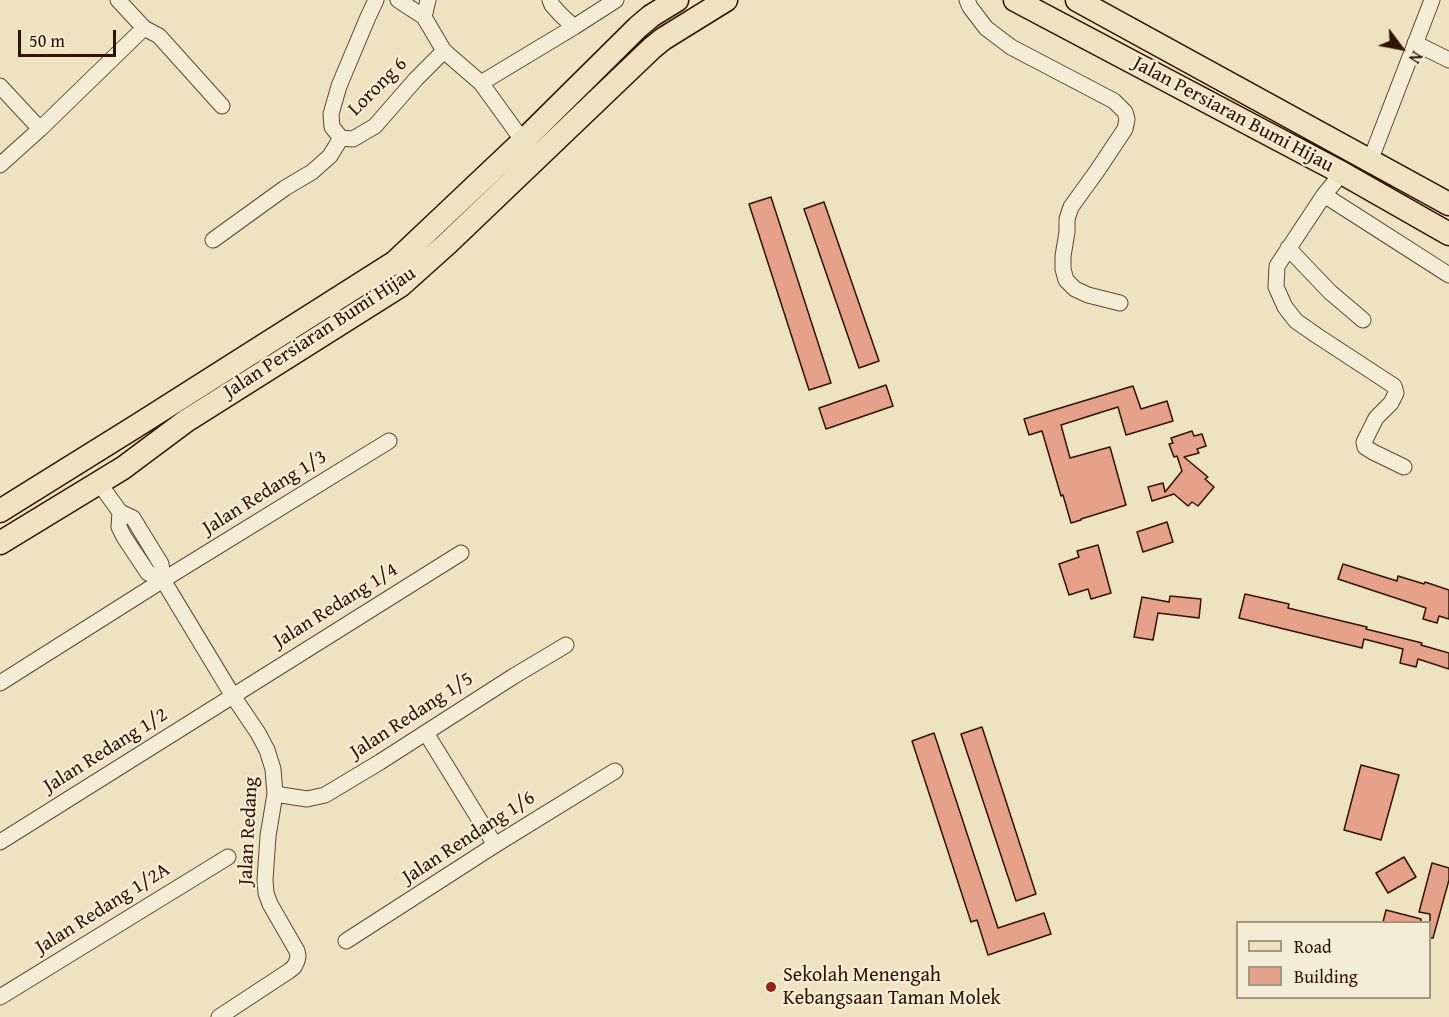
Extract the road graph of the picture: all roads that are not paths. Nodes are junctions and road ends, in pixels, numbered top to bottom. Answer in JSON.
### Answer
{"nodes":[{"id":1,"x":118,"y":0,"type":"edge"},
{"id":2,"x":376,"y":0,"type":"edge"},
{"id":3,"x":398,"y":0,"type":"edge"},
{"id":4,"x":428,"y":0,"type":"edge"},
{"id":5,"x":550,"y":0,"type":"edge"},
{"id":6,"x":616,"y":0,"type":"edge"},
{"id":7,"x":677,"y":0,"type":"edge"},
{"id":8,"x":726,"y":0,"type":"edge"},
{"id":9,"x":967,"y":0,"type":"edge"},
{"id":10,"x":1015,"y":0,"type":"edge"},
{"id":11,"x":1077,"y":0,"type":"edge"},
{"id":12,"x":1432,"y":0,"type":"edge"},
{"id":13,"x":424,"y":17,"type":"junction"},
{"id":14,"x":574,"y":27,"type":"junction"},
{"id":15,"x":144,"y":28,"type":"junction"},
{"id":16,"x":1415,"y":43,"type":"junction"},
{"id":17,"x":444,"y":51,"type":"junction"},
{"id":18,"x":1449,"y":60,"type":"edge"},
{"id":19,"x":481,"y":83,"type":"junction"},
{"id":20,"x":0,"y":86,"type":"edge"},
{"id":21,"x":222,"y":106,"type":"dead end"},
{"id":22,"x":40,"y":129,"type":"junction"},
{"id":23,"x":341,"y":138,"type":"junction"},
{"id":24,"x":523,"y":141,"type":"junction"},
{"id":25,"x":1370,"y":161,"type":"junction"},
{"id":26,"x":0,"y":165,"type":"edge"},
{"id":27,"x":1342,"y":173,"type":"junction"},
{"id":28,"x":1324,"y":195,"type":"junction"},
{"id":29,"x":1449,"y":204,"type":"edge"},
{"id":30,"x":1449,"y":234,"type":"edge"},
{"id":31,"x":213,"y":240,"type":"dead end"},
{"id":32,"x":1288,"y":248,"type":"junction"},
{"id":33,"x":1449,"y":275,"type":"edge"},
{"id":34,"x":1120,"y":303,"type":"dead end"},
{"id":35,"x":1363,"y":320,"type":"dead end"},
{"id":36,"x":138,"y":425,"type":"junction"},
{"id":37,"x":389,"y":441,"type":"dead end"},
{"id":38,"x":1404,"y":467,"type":"dead end"},
{"id":39,"x":99,"y":483,"type":"junction"},
{"id":40,"x":9,"y":505,"type":"edge"},
{"id":41,"x":0,"y":543,"type":"edge"},
{"id":42,"x":461,"y":553,"type":"dead end"},
{"id":43,"x":163,"y":580,"type":"junction"},
{"id":44,"x":566,"y":645,"type":"dead end"},
{"id":45,"x":0,"y":683,"type":"edge"},
{"id":46,"x":233,"y":696,"type":"junction"},
{"id":47,"x":426,"y":733,"type":"junction"},
{"id":48,"x":615,"y":771,"type":"dead end"},
{"id":49,"x":275,"y":794,"type":"junction"},
{"id":50,"x":0,"y":842,"type":"edge"},
{"id":51,"x":495,"y":845,"type":"junction"},
{"id":52,"x":228,"y":857,"type":"dead end"},
{"id":53,"x":346,"y":941,"type":"dead end"},
{"id":54,"x":0,"y":997,"type":"edge"},
{"id":55,"x":219,"y":1017,"type":"edge"}],
"edges":[{"from":1,"to":15,"type":"street"},
{"from":2,"to":23,"type":"street","name":"Lorong 6"},
{"from":3,"to":13,"type":"street"},
{"from":4,"to":13,"type":"street"},
{"from":5,"to":14,"type":"street"},
{"from":6,"to":14,"type":"street"},
{"from":7,"to":24,"type":"main road","name":"Jalan Persiaran Bumi Hijau"},
{"from":8,"to":39,"type":"main road","name":"Jalan Persiaran Bumi Hijau"},
{"from":9,"to":34,"type":"street"},
{"from":10,"to":27,"type":"main road","name":"Jalan Persiaran Bumi Hijau"},
{"from":11,"to":25,"type":"main road","name":"Jalan Persiaran Bumi Hijau"},
{"from":12,"to":16,"type":"street"},
{"from":13,"to":17,"type":"street"},
{"from":14,"to":19,"type":"street"},
{"from":15,"to":21,"type":"street"},
{"from":15,"to":22,"type":"street"},
{"from":16,"to":18,"type":"street"},
{"from":16,"to":25,"type":"street"},
{"from":17,"to":19,"type":"street"},
{"from":17,"to":23,"type":"street","name":"Lorong 6"},
{"from":19,"to":24,"type":"street"},
{"from":20,"to":22,"type":"street"},
{"from":22,"to":26,"type":"street"},
{"from":23,"to":31,"type":"street"},
{"from":24,"to":36,"type":"main road","name":"Jalan Persiaran Bumi Hijau"},
{"from":25,"to":29,"type":"main road","name":"Jalan Persiaran Bumi Hijau"},
{"from":27,"to":28,"type":"street"},
{"from":27,"to":30,"type":"main road","name":"Jalan Persiaran Bumi Hijau"},
{"from":28,"to":32,"type":"street"},
{"from":28,"to":33,"type":"street"},
{"from":32,"to":35,"type":"street"},
{"from":32,"to":38,"type":"street"},
{"from":36,"to":39,"type":"main road"},
{"from":36,"to":40,"type":"main road","name":"Jalan Persiaran Bumi Hijau"},
{"from":37,"to":43,"type":"street","name":"Jalan Redang 1/3"},
{"from":39,"to":40,"type":"main road"},
{"from":39,"to":41,"type":"main road","name":"Jalan Persiaran Bumi Hijau"},
{"from":39,"to":43,"type":"street","name":"Jalan Redang"},
{"from":42,"to":46,"type":"street","name":"Jalan Redang 1/4"},
{"from":43,"to":45,"type":"street","name":"Jalan Redang 1/3"},
{"from":43,"to":46,"type":"street","name":"Jalan Redang"},
{"from":44,"to":47,"type":"street","name":"Jalan Redang 1/5"},
{"from":46,"to":49,"type":"street","name":"Jalan Redang"},
{"from":46,"to":50,"type":"street","name":"Jalan Redang 1/2"},
{"from":47,"to":49,"type":"street","name":"Jalan Redang 1/5"},
{"from":47,"to":51,"type":"street"},
{"from":48,"to":51,"type":"street","name":"Jalan Rendang 1/6"},
{"from":49,"to":55,"type":"street","name":"Jalan Redang"},
{"from":51,"to":53,"type":"street","name":"Jalan Rendang 1/6"},
{"from":52,"to":54,"type":"street","name":"Jalan Redang 1/2A"}]}
